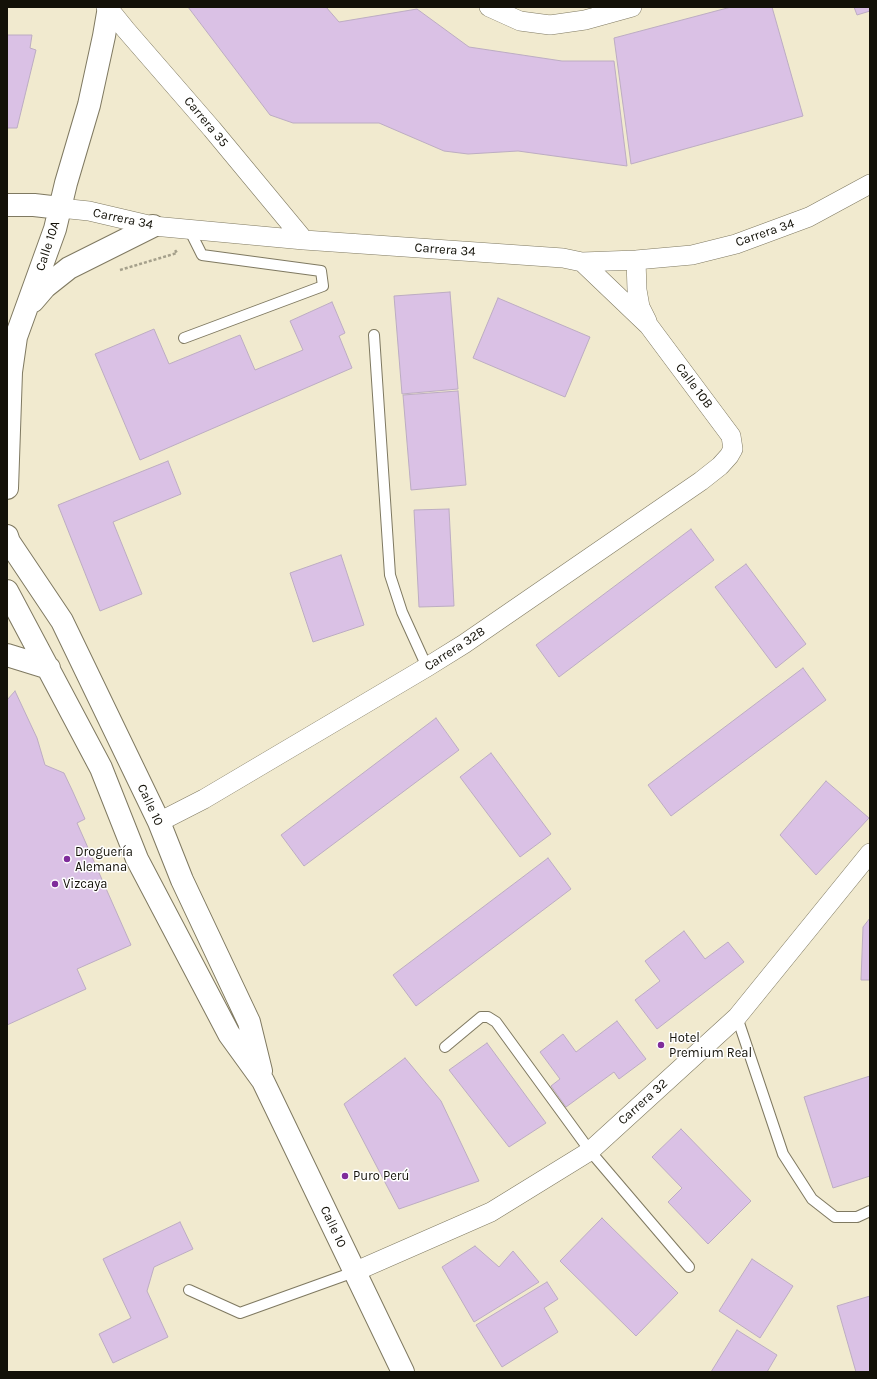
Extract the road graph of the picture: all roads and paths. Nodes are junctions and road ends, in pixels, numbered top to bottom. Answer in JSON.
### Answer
{"nodes":[{"id":1,"x":489,"y":7,"type":"edge"},
{"id":2,"x":632,"y":7,"type":"edge"},
{"id":3,"x":108,"y":8,"type":"edge"},
{"id":4,"x":870,"y":184,"type":"edge"},
{"id":5,"x":7,"y":205,"type":"edge"},
{"id":6,"x":60,"y":208,"type":"junction"},
{"id":7,"x":153,"y":226,"type":"junction"},
{"id":8,"x":189,"y":229,"type":"junction"},
{"id":9,"x":304,"y":240,"type":"junction"},
{"id":10,"x":177,"y":253,"type":"dead end"},
{"id":11,"x":636,"y":260,"type":"junction"},
{"id":12,"x":582,"y":262,"type":"junction"},
{"id":13,"x":118,"y":271,"type":"dead end"},
{"id":14,"x":26,"y":308,"type":"junction"},
{"id":15,"x":649,"y":326,"type":"junction"},
{"id":16,"x":374,"y":334,"type":"dead end"},
{"id":17,"x":184,"y":338,"type":"dead end"},
{"id":18,"x":734,"y":449,"type":"joint"},
{"id":19,"x":7,"y":488,"type":"edge"},
{"id":20,"x":8,"y":544,"type":"edge"},
{"id":21,"x":7,"y":592,"type":"edge"},
{"id":22,"x":7,"y":655,"type":"edge"},
{"id":23,"x":49,"y":668,"type":"junction"},
{"id":24,"x":427,"y":668,"type":"junction"},
{"id":25,"x":101,"y":768,"type":"junction"},
{"id":26,"x":159,"y":822,"type":"junction"},
{"id":27,"x":870,"y":853,"type":"edge"},
{"id":28,"x":736,"y":1017,"type":"junction"},
{"id":29,"x":445,"y":1047,"type":"dead end"},
{"id":30,"x":263,"y":1080,"type":"junction"},
{"id":31,"x":590,"y":1151,"type":"junction"},
{"id":32,"x":870,"y":1211,"type":"edge"},
{"id":33,"x":689,"y":1267,"type":"dead end"},
{"id":34,"x":354,"y":1272,"type":"junction"},
{"id":35,"x":188,"y":1290,"type":"dead end"},
{"id":36,"x":403,"y":1372,"type":"edge"}],
"edges":[{"from":1,"to":2,"type":"street"},
{"from":3,"to":6,"type":"street","name":"Calle 10A"},
{"from":3,"to":9,"type":"street","name":"Carrera 35"},
{"from":4,"to":11,"type":"street","name":"Carrera 34"},
{"from":5,"to":6,"type":"street","name":"Carrera 34"},
{"from":6,"to":7,"type":"street","name":"Carrera 34"},
{"from":6,"to":14,"type":"street","name":"Calle 10A"},
{"from":7,"to":8,"type":"street","name":"Carrera 34"},
{"from":7,"to":14,"type":"street"},
{"from":8,"to":9,"type":"street","name":"Carrera 34"},
{"from":8,"to":17,"type":"lane"},
{"from":9,"to":12,"type":"street","name":"Carrera 34"},
{"from":10,"to":13,"type":"path"},
{"from":11,"to":12,"type":"street","name":"Carrera 34"},
{"from":11,"to":15,"type":"street","name":"Calle 10B"},
{"from":12,"to":15,"type":"street","name":"Calle 10B"},
{"from":14,"to":19,"type":"street","name":"Calle 10A"},
{"from":15,"to":18,"type":"street","name":"Calle 10B"},
{"from":16,"to":24,"type":"lane"},
{"from":18,"to":24,"type":"street","name":"Carrera 32B"},
{"from":20,"to":26,"type":"street","name":"Calle 10"},
{"from":21,"to":23,"type":"street","name":"Calle 10"},
{"from":22,"to":23,"type":"street"},
{"from":23,"to":25,"type":"street","name":"Calle 10"},
{"from":24,"to":26,"type":"street","name":"Carrera 32B"},
{"from":25,"to":26,"type":"street"},
{"from":25,"to":30,"type":"street","name":"Calle 10"},
{"from":26,"to":30,"type":"street","name":"Calle 10"},
{"from":27,"to":28,"type":"street","name":"Carrera 32"},
{"from":28,"to":31,"type":"street","name":"Carrera 32"},
{"from":28,"to":32,"type":"lane"},
{"from":29,"to":31,"type":"lane"},
{"from":30,"to":34,"type":"street","name":"Calle 10"},
{"from":31,"to":33,"type":"lane"},
{"from":31,"to":34,"type":"street","name":"Carrera 32"},
{"from":34,"to":35,"type":"lane"},
{"from":34,"to":36,"type":"street","name":"Calle 10"}]}
